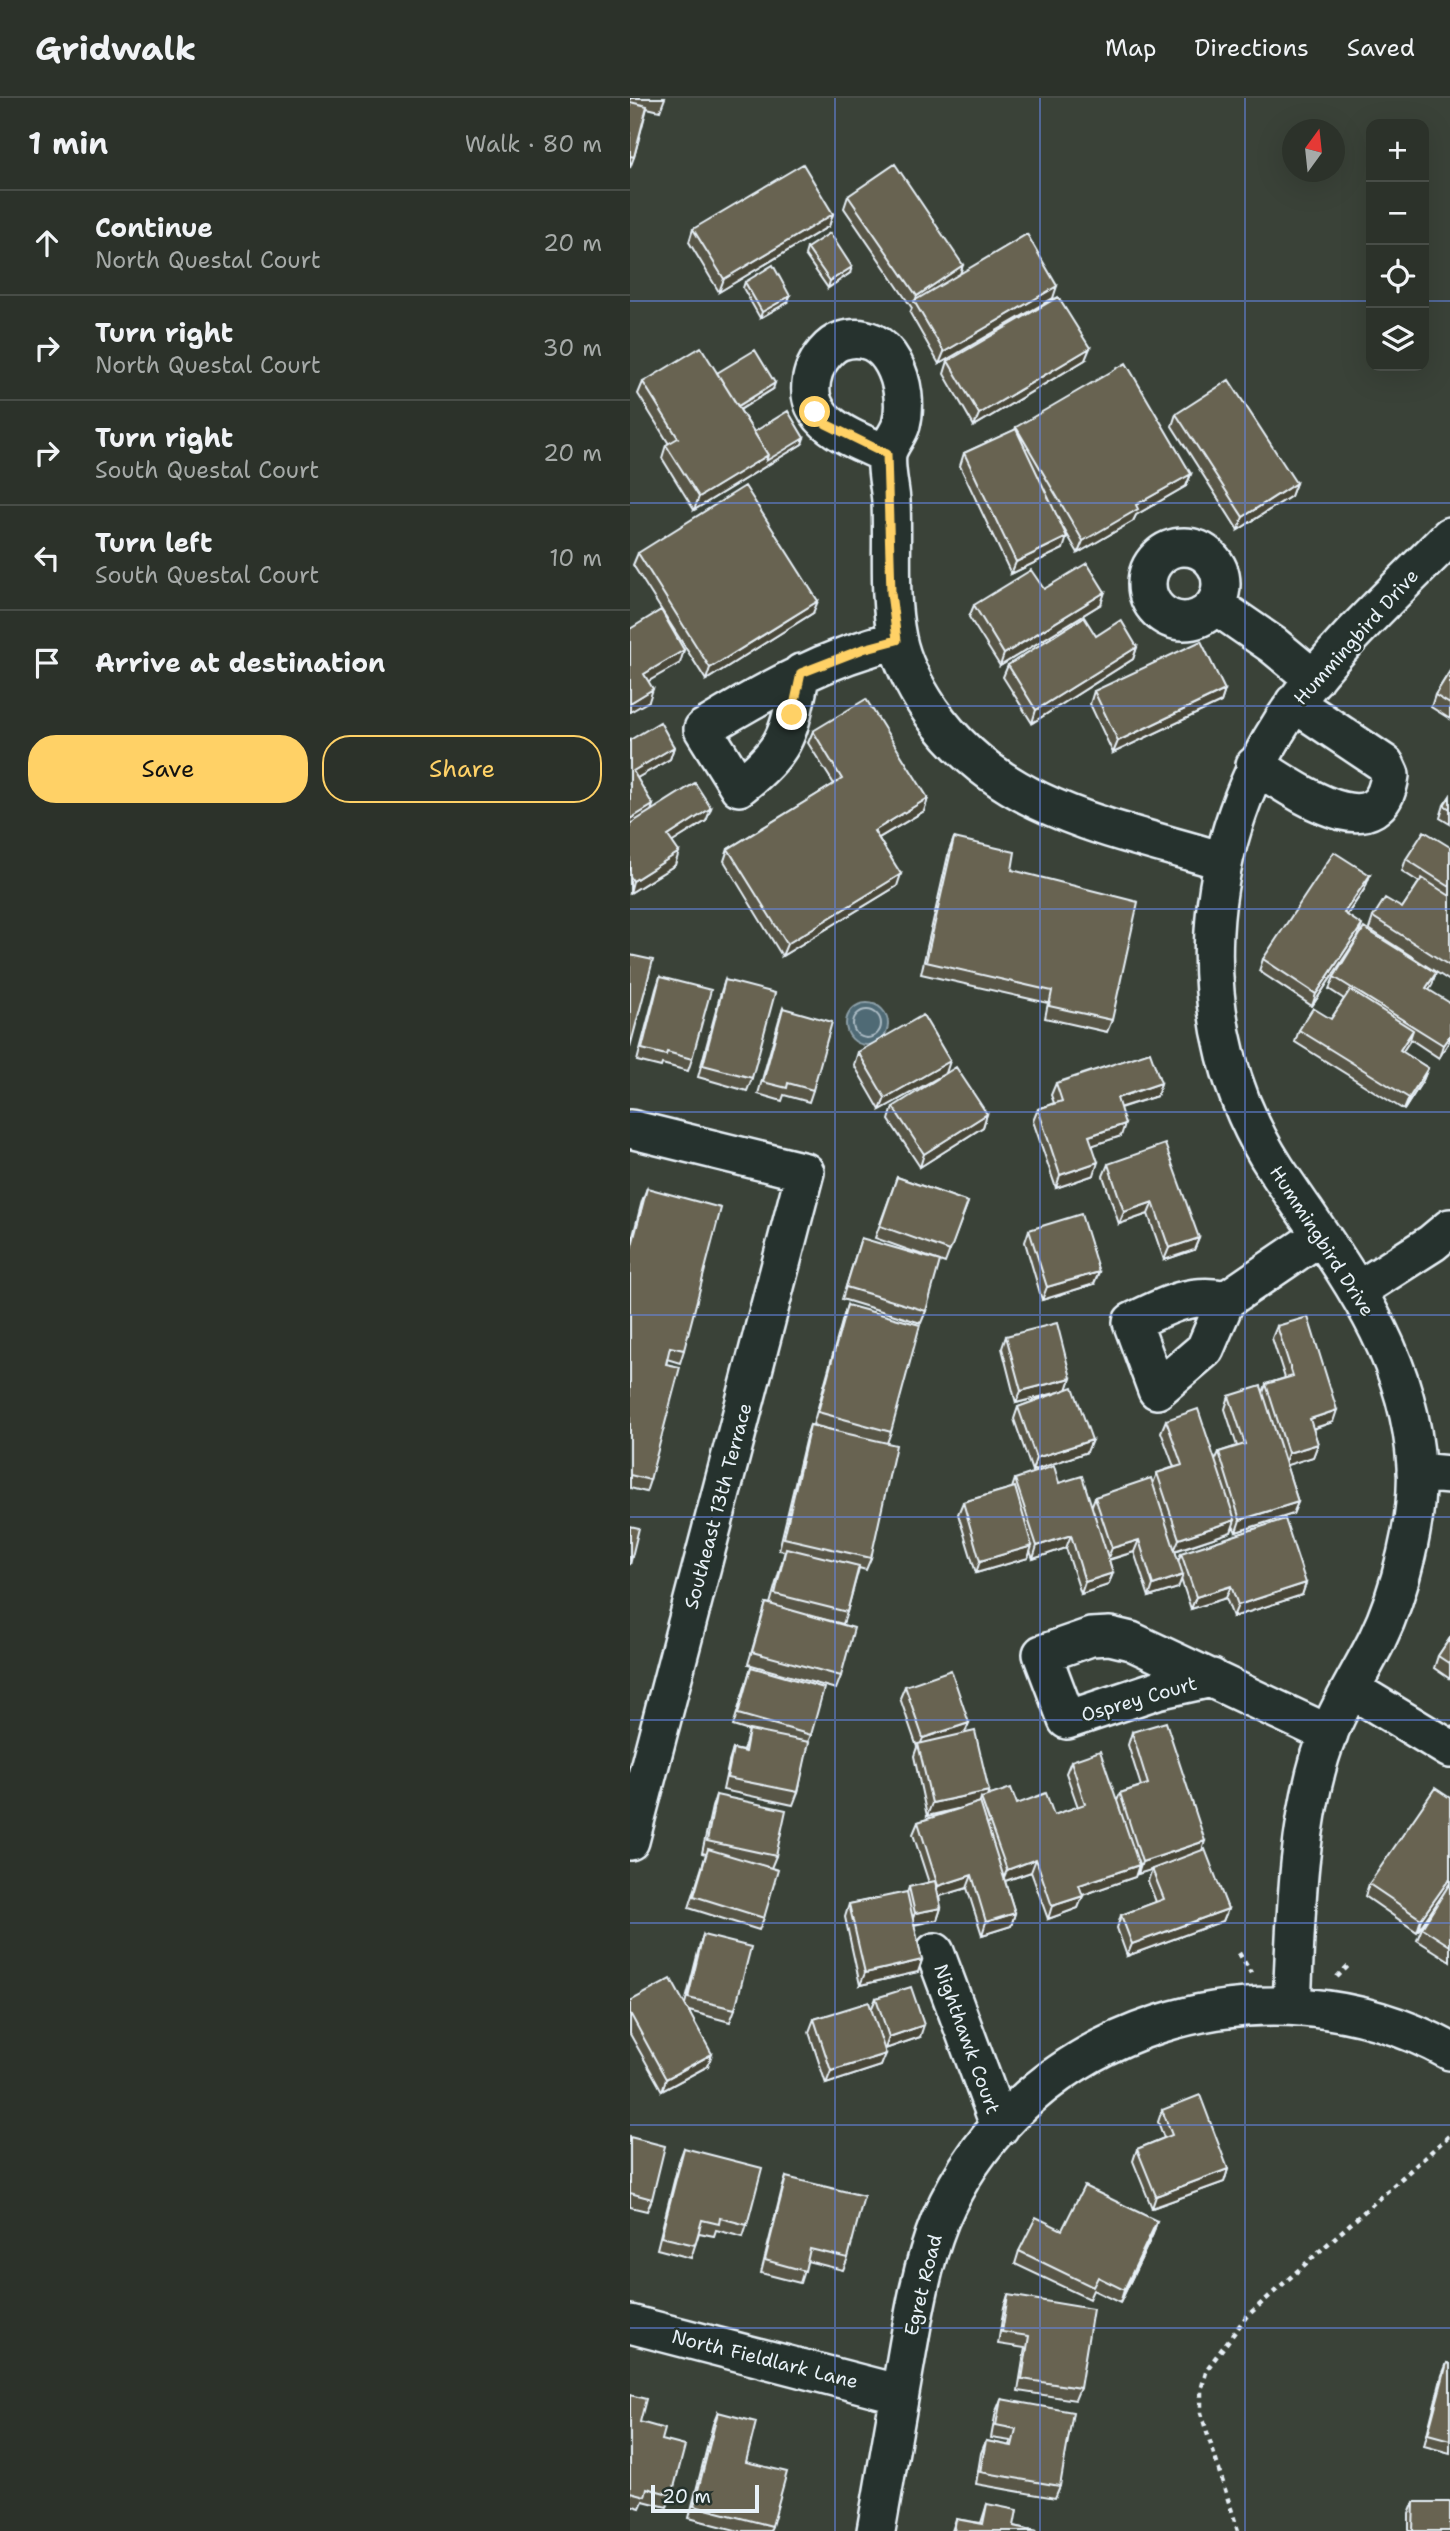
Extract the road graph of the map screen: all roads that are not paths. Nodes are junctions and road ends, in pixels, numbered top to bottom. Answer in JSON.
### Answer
{"nodes":[{"id":1,"x":887,"y":454,"type":"dead end"},
{"id":2,"x":1450,"y":536,"type":"edge"},
{"id":3,"x":1215,"y":606,"type":"dead end"},
{"id":4,"x":897,"y":640,"type":"junction"},
{"id":5,"x":801,"y":673,"type":"dead end"},
{"id":6,"x":1304,"y":691,"type":"junction"},
{"id":7,"x":1255,"y":765,"type":"junction"},
{"id":8,"x":1223,"y":861,"type":"junction"},
{"id":9,"x":630,"y":1129,"type":"edge"},
{"id":10,"x":1450,"y":1228,"type":"edge"},
{"id":11,"x":1320,"y":1236,"type":"junction"},
{"id":12,"x":1357,"y":1291,"type":"junction"},
{"id":13,"x":1226,"y":1300,"type":"dead end"},
{"id":14,"x":1433,"y":1474,"type":"edge"},
{"id":15,"x":1212,"y":1678,"type":"dead end"},
{"id":16,"x":1351,"y":1689,"type":"junction"},
{"id":17,"x":1329,"y":1734,"type":"junction"},
{"id":18,"x":1443,"y":1739,"type":"edge"},
{"id":19,"x":630,"y":1841,"type":"edge"},
{"id":20,"x":935,"y":1952,"type":"dead end"},
{"id":21,"x":1292,"y":2006,"type":"junction"},
{"id":22,"x":1450,"y":2051,"type":"edge"},
{"id":23,"x":1000,"y":2127,"type":"junction"},
{"id":24,"x":630,"y":2324,"type":"edge"},
{"id":25,"x":900,"y":2394,"type":"junction"},
{"id":26,"x":876,"y":2531,"type":"edge"}],
"edges":[{"from":1,"to":4,"type":"street"},
{"from":2,"to":6,"type":"street","name":"Hummingbird Drive"},
{"from":3,"to":6,"type":"street"},
{"from":4,"to":5,"type":"street"},
{"from":4,"to":8,"type":"street"},
{"from":6,"to":7,"type":"street","name":"Hummingbird Drive"},
{"from":6,"to":7,"type":"street"},
{"from":7,"to":8,"type":"street","name":"Hummingbird Drive"},
{"from":8,"to":11,"type":"street","name":"Hummingbird Drive"},
{"from":9,"to":19,"type":"street","name":"Southeast 13th Terrace"},
{"from":10,"to":12,"type":"street"},
{"from":11,"to":12,"type":"street","name":"Hummingbird Drive"},
{"from":11,"to":13,"type":"street"},
{"from":12,"to":14,"type":"street","name":"Hummingbird Drive"},
{"from":14,"to":16,"type":"street","name":"Hummingbird Drive"},
{"from":15,"to":17,"type":"street","name":"Osprey Court"},
{"from":16,"to":17,"type":"street","name":"Hummingbird Drive"},
{"from":16,"to":18,"type":"street"},
{"from":17,"to":21,"type":"street","name":"Hummingbird Drive"},
{"from":20,"to":23,"type":"street","name":"Nighthawk Court"},
{"from":21,"to":22,"type":"street","name":"Egret Road"},
{"from":21,"to":23,"type":"street","name":"Egret Road"},
{"from":23,"to":25,"type":"street","name":"Egret Road"},
{"from":24,"to":25,"type":"street","name":"North Fieldlark Lane"},
{"from":25,"to":26,"type":"street","name":"Egret Road"}]}
